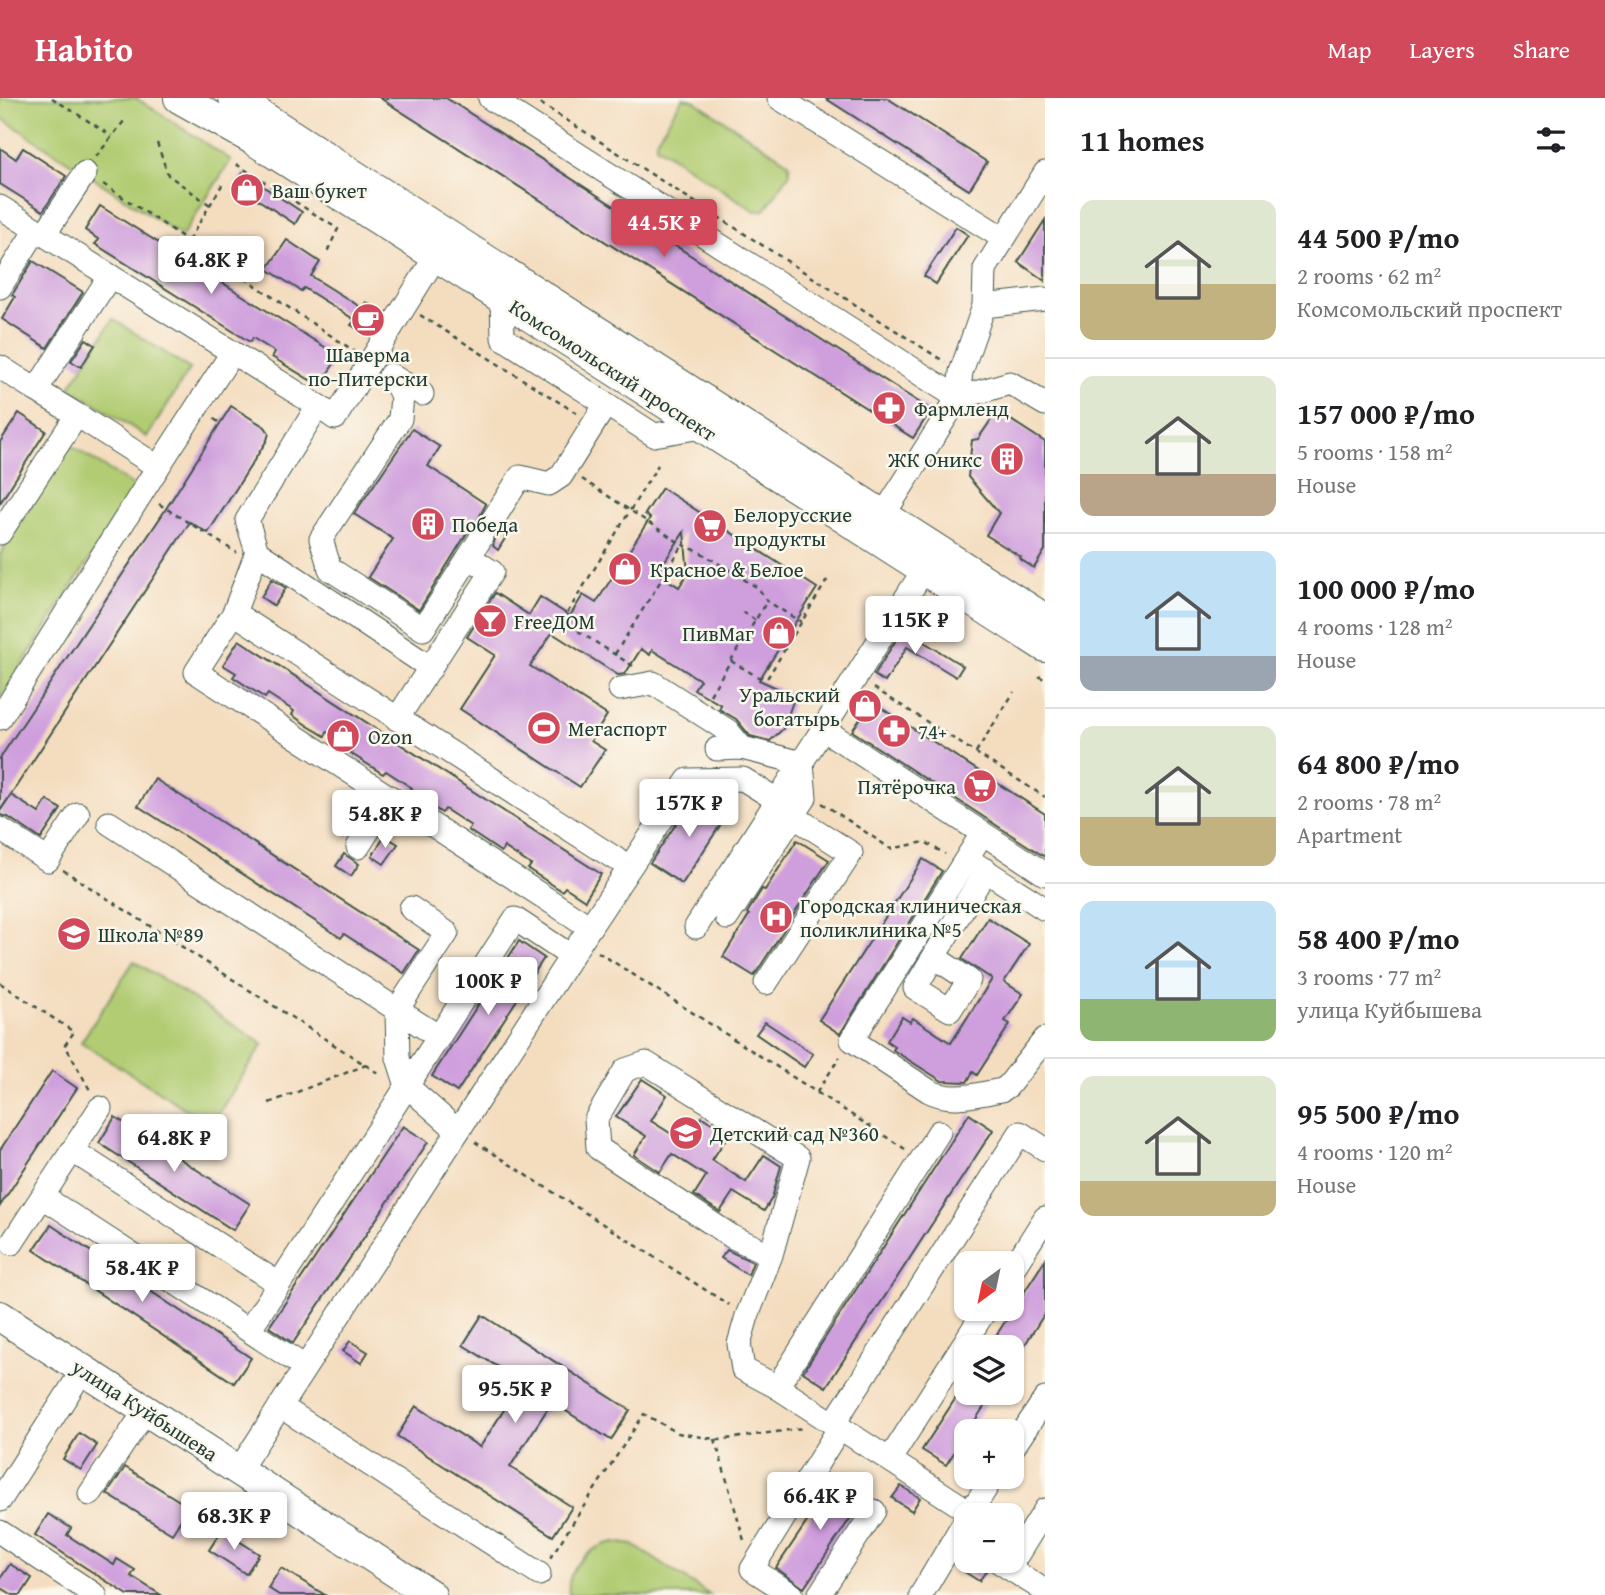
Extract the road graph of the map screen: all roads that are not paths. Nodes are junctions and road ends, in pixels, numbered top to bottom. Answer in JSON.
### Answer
{"nodes":[{"id":1,"x":234,"y":98,"type":"edge"},
{"id":2,"x":490,"y":98,"type":"edge"},
{"id":3,"x":779,"y":98,"type":"edge"},
{"id":4,"x":201,"y":102,"type":"edge"},
{"id":5,"x":520,"y":106,"type":"edge"},
{"id":6,"x":271,"y":151,"type":"junction"},
{"id":7,"x":333,"y":161,"type":"junction"},
{"id":8,"x":89,"y":168,"type":"road end"},
{"id":9,"x":1045,"y":173,"type":"edge"},
{"id":10,"x":0,"y":207,"type":"edge"},
{"id":11,"x":40,"y":232,"type":"junction"},
{"id":12,"x":1003,"y":238,"type":"junction"},
{"id":13,"x":436,"y":256,"type":"junction"},
{"id":14,"x":110,"y":276,"type":"junction"},
{"id":15,"x":0,"y":287,"type":"edge"},
{"id":16,"x":502,"y":298,"type":"junction"},
{"id":17,"x":1045,"y":299,"type":"edge"},
{"id":18,"x":984,"y":306,"type":"junction"},
{"id":19,"x":232,"y":352,"type":"junction"},
{"id":20,"x":370,"y":362,"type":"junction"},
{"id":21,"x":0,"y":367,"type":"edge"},
{"id":22,"x":392,"y":376,"type":"junction"},
{"id":23,"x":36,"y":390,"type":"junction"},
{"id":24,"x":422,"y":394,"type":"dead end"},
{"id":25,"x":958,"y":398,"type":"junction"},
{"id":26,"x":606,"y":404,"type":"junction"},
{"id":27,"x":1045,"y":404,"type":"edge"},
{"id":28,"x":318,"y":407,"type":"junction"},
{"id":29,"x":77,"y":415,"type":"junction"},
{"id":30,"x":702,"y":427,"type":"junction"},
{"id":31,"x":158,"y":467,"type":"junction"},
{"id":32,"x":884,"y":514,"type":"junction"},
{"id":33,"x":0,"y":533,"type":"edge"},
{"id":34,"x":480,"y":540,"type":"junction"},
{"id":35,"x":255,"y":558,"type":"junction"},
{"id":36,"x":925,"y":568,"type":"junction"},
{"id":37,"x":234,"y":613,"type":"junction"},
{"id":38,"x":1045,"y":618,"type":"edge"},
{"id":39,"x":1045,"y":647,"type":"edge"},
{"id":40,"x":431,"y":668,"type":"junction"},
{"id":41,"x":620,"y":689,"type":"dead end"},
{"id":42,"x":0,"y":718,"type":"edge"},
{"id":43,"x":397,"y":719,"type":"junction"},
{"id":44,"x":823,"y":729,"type":"junction"},
{"id":45,"x":742,"y":748,"type":"junction"},
{"id":46,"x":717,"y":749,"type":"dead end"},
{"id":47,"x":802,"y":762,"type":"junction"},
{"id":48,"x":390,"y":797,"type":"junction"},
{"id":49,"x":785,"y":808,"type":"junction"},
{"id":50,"x":78,"y":814,"type":"dead end"},
{"id":51,"x":109,"y":824,"type":"dead end"},
{"id":52,"x":0,"y":829,"type":"edge"},
{"id":53,"x":982,"y":834,"type":"junction"},
{"id":54,"x":358,"y":847,"type":"dead end"},
{"id":55,"x":616,"y":859,"type":"dead end"},
{"id":56,"x":972,"y":864,"type":"junction"},
{"id":57,"x":1045,"y":874,"type":"edge"},
{"id":58,"x":411,"y":908,"type":"dead end"},
{"id":59,"x":1045,"y":909,"type":"edge"},
{"id":60,"x":727,"y":918,"type":"dead end"},
{"id":61,"x":696,"y":926,"type":"dead end"},
{"id":62,"x":581,"y":941,"type":"junction"},
{"id":63,"x":934,"y":957,"type":"dead end"},
{"id":64,"x":766,"y":983,"type":"dead end"},
{"id":65,"x":397,"y":1010,"type":"junction"},
{"id":66,"x":439,"y":1037,"type":"junction"},
{"id":67,"x":1045,"y":1039,"type":"edge"},
{"id":68,"x":406,"y":1088,"type":"junction"},
{"id":69,"x":100,"y":1108,"type":"road end"},
{"id":70,"x":458,"y":1131,"type":"junction"},
{"id":71,"x":939,"y":1132,"type":"dead end"},
{"id":72,"x":1045,"y":1149,"type":"edge"},
{"id":73,"x":73,"y":1151,"type":"junction"},
{"id":74,"x":43,"y":1197,"type":"junction"},
{"id":75,"x":1045,"y":1218,"type":"edge"},
{"id":76,"x":12,"y":1243,"type":"dead end"},
{"id":77,"x":1024,"y":1251,"type":"edge"},
{"id":78,"x":771,"y":1255,"type":"junction"},
{"id":79,"x":279,"y":1284,"type":"junction"},
{"id":80,"x":0,"y":1316,"type":"edge"},
{"id":81,"x":978,"y":1321,"type":"edge"},
{"id":82,"x":249,"y":1330,"type":"junction"},
{"id":83,"x":0,"y":1336,"type":"edge"},
{"id":84,"x":305,"y":1367,"type":"junction"},
{"id":85,"x":79,"y":1377,"type":"junction"},
{"id":86,"x":777,"y":1387,"type":"junction"},
{"id":87,"x":1045,"y":1399,"type":"edge"},
{"id":88,"x":280,"y":1406,"type":"junction"},
{"id":89,"x":136,"y":1425,"type":"junction"},
{"id":90,"x":837,"y":1425,"type":"junction"},
{"id":91,"x":1024,"y":1431,"type":"edge"},
{"id":92,"x":890,"y":1459,"type":"junction"},
{"id":93,"x":234,"y":1478,"type":"junction"},
{"id":94,"x":90,"y":1494,"type":"dead end"},
{"id":95,"x":0,"y":1500,"type":"edge"},
{"id":96,"x":1045,"y":1510,"type":"edge"},
{"id":97,"x":874,"y":1511,"type":"dead end"},
{"id":98,"x":954,"y":1514,"type":"edge"},
{"id":99,"x":0,"y":1532,"type":"edge"},
{"id":100,"x":1024,"y":1538,"type":"edge"},
{"id":101,"x":954,"y":1543,"type":"edge"},
{"id":102,"x":1018,"y":1573,"type":"edge"},
{"id":103,"x":539,"y":1574,"type":"road end"},
{"id":104,"x":1045,"y":1591,"type":"edge"},
{"id":105,"x":924,"y":1594,"type":"edge"},
{"id":106,"x":95,"y":1595,"type":"edge"},
{"id":107,"x":399,"y":1595,"type":"edge"},
{"id":108,"x":431,"y":1595,"type":"edge"},
{"id":109,"x":793,"y":1595,"type":"edge"},
{"id":110,"x":819,"y":1595,"type":"edge"}],
"edges":[{"from":1,"to":7,"type":"main road","name":"Комсомольский проспект"},
{"from":2,"to":5,"type":"street"},
{"from":3,"to":12,"type":"street"},
{"from":4,"to":6,"type":"main road","name":"Комсомольский проспект"},
{"from":5,"to":25,"type":"street"},
{"from":6,"to":7,"type":"main road"},
{"from":6,"to":13,"type":"main road","name":"Комсомольский проспект"},
{"from":7,"to":32,"type":"main road","name":"Комсомольский проспект"},
{"from":8,"to":11,"type":"street"},
{"from":9,"to":12,"type":"street"},
{"from":10,"to":11,"type":"street"},
{"from":11,"to":14,"type":"street"},
{"from":11,"to":15,"type":"street"},
{"from":12,"to":18,"type":"street"},
{"from":13,"to":16,"type":"main road","name":"Комсомольский проспект"},
{"from":13,"to":20,"type":"street"},
{"from":14,"to":19,"type":"street"},
{"from":14,"to":23,"type":"street"},
{"from":16,"to":26,"type":"street"},
{"from":16,"to":30,"type":"main road","name":"Комсомольский проспект"},
{"from":17,"to":18,"type":"street"},
{"from":18,"to":25,"type":"street"},
{"from":19,"to":28,"type":"street"},
{"from":19,"to":31,"type":"street"},
{"from":20,"to":22,"type":"street"},
{"from":20,"to":28,"type":"street"},
{"from":21,"to":23,"type":"street"},
{"from":22,"to":24,"type":"street"},
{"from":22,"to":34,"type":"street"},
{"from":23,"to":29,"type":"street"},
{"from":25,"to":27,"type":"street"},
{"from":25,"to":32,"type":"street"},
{"from":26,"to":30,"type":"street"},
{"from":26,"to":34,"type":"street"},
{"from":28,"to":35,"type":"street"},
{"from":29,"to":31,"type":"street"},
{"from":29,"to":33,"type":"street"},
{"from":30,"to":36,"type":"main road","name":"Комсомольский проспект"},
{"from":31,"to":42,"type":"street"},
{"from":32,"to":38,"type":"main road","name":"Комсомольский проспект"},
{"from":34,"to":40,"type":"street"},
{"from":35,"to":37,"type":"street"},
{"from":35,"to":40,"type":"street"},
{"from":36,"to":39,"type":"main road","name":"Комсомольский проспект"},
{"from":36,"to":44,"type":"street"},
{"from":37,"to":43,"type":"street"},
{"from":37,"to":48,"type":"street"},
{"from":40,"to":43,"type":"street"},
{"from":41,"to":45,"type":"street"},
{"from":43,"to":55,"type":"street"},
{"from":44,"to":47,"type":"street"},
{"from":44,"to":53,"type":"street"},
{"from":45,"to":46,"type":"street"},
{"from":45,"to":47,"type":"street"},
{"from":47,"to":49,"type":"street"},
{"from":47,"to":49,"type":"street"},
{"from":48,"to":54,"type":"street"},
{"from":48,"to":62,"type":"street"},
{"from":49,"to":60,"type":"street"},
{"from":49,"to":61,"type":"street"},
{"from":49,"to":62,"type":"street"},
{"from":49,"to":64,"type":"street"},
{"from":50,"to":52,"type":"street"},
{"from":51,"to":65,"type":"street"},
{"from":53,"to":56,"type":"street"},
{"from":53,"to":57,"type":"street"},
{"from":56,"to":59,"type":"street"},
{"from":56,"to":63,"type":"street"},
{"from":56,"to":67,"type":"street"},
{"from":58,"to":65,"type":"street"},
{"from":62,"to":66,"type":"street"},
{"from":62,"to":70,"type":"street"},
{"from":65,"to":66,"type":"street"},
{"from":65,"to":68,"type":"street"},
{"from":66,"to":68,"type":"street"},
{"from":68,"to":70,"type":"street"},
{"from":68,"to":79,"type":"street"},
{"from":69,"to":73,"type":"street"},
{"from":70,"to":84,"type":"street"},
{"from":71,"to":86,"type":"street"},
{"from":72,"to":90,"type":"street"},
{"from":73,"to":74,"type":"street"},
{"from":73,"to":79,"type":"street"},
{"from":74,"to":76,"type":"street"},
{"from":74,"to":82,"type":"street"},
{"from":75,"to":77,"type":"street"},
{"from":78,"to":78,"type":"street"},
{"from":78,"to":86,"type":"street"},
{"from":79,"to":82,"type":"street"},
{"from":80,"to":85,"type":"main road","name":"улица Куйбышева"},
{"from":81,"to":92,"type":"street"},
{"from":82,"to":84,"type":"street"},
{"from":83,"to":85,"type":"main road","name":"улица Куйбышева"},
{"from":84,"to":88,"type":"street"},
{"from":85,"to":89,"type":"main road","name":"улица Куйбышева"},
{"from":85,"to":93,"type":"main road","name":"улица Куйбышева"},
{"from":85,"to":95,"type":"street"},
{"from":86,"to":90,"type":"street"},
{"from":87,"to":91,"type":"street"},
{"from":88,"to":93,"type":"street"},
{"from":88,"to":103,"type":"street"},
{"from":89,"to":93,"type":"main road","name":"улица Куйбышева"},
{"from":89,"to":94,"type":"street"},
{"from":90,"to":92,"type":"street"},
{"from":90,"to":109,"type":"street"},
{"from":92,"to":98,"type":"street"},
{"from":93,"to":107,"type":"main road","name":"улица Куйбышева"},
{"from":93,"to":108,"type":"main road","name":"улица Куйбышева"},
{"from":96,"to":100,"type":"street"},
{"from":97,"to":110,"type":"street"},
{"from":99,"to":106,"type":"street"},
{"from":101,"to":105,"type":"street"},
{"from":102,"to":104,"type":"street"}]}
